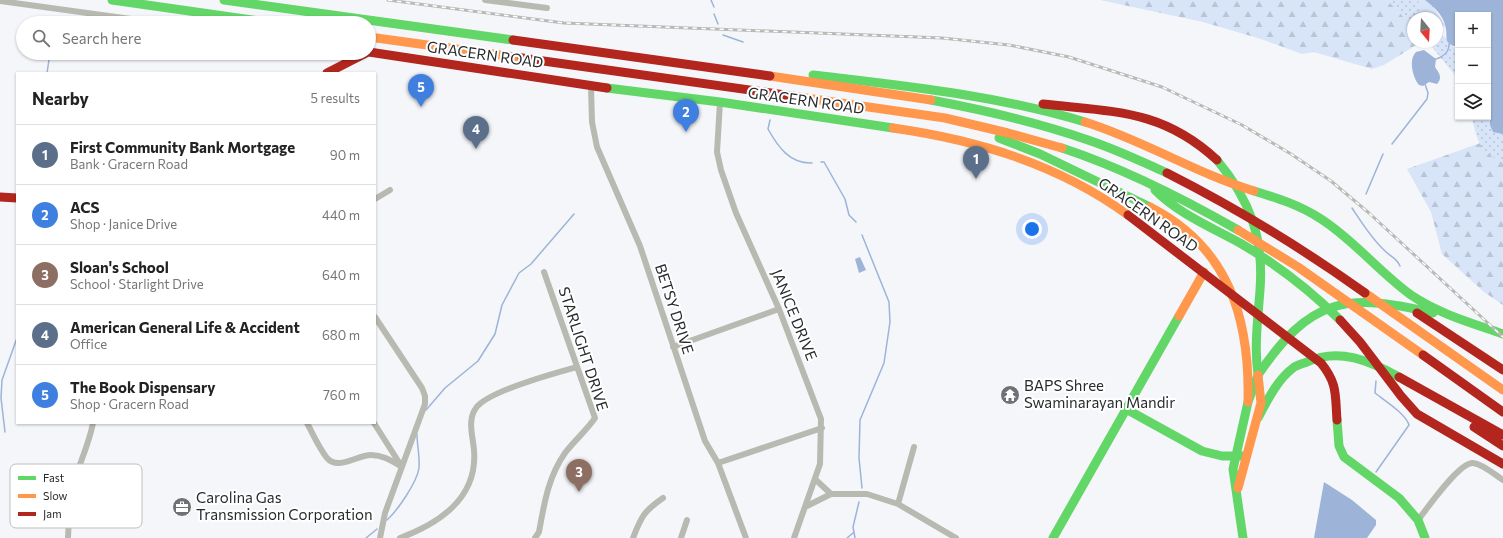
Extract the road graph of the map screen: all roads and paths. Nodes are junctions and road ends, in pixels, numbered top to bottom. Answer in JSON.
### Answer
{"nodes":[{"id":1,"x":112,"y":0,"type":"edge"},
{"id":2,"x":224,"y":0,"type":"edge"},
{"id":3,"x":485,"y":0,"type":"edge"},
{"id":4,"x":0,"y":1,"type":"edge"},
{"id":5,"x":547,"y":8,"type":"dead end"},
{"id":6,"x":109,"y":16,"type":"edge"},
{"id":7,"x":224,"y":16,"type":"edge"},
{"id":8,"x":338,"y":16,"type":"edge"},
{"id":9,"x":376,"y":21,"type":"edge"},
{"id":10,"x":376,"y":38,"type":"edge"},
{"id":11,"x":376,"y":53,"type":"edge"},
{"id":12,"x":610,"y":54,"type":"junction"},
{"id":13,"x":352,"y":60,"type":"edge"},
{"id":14,"x":329,"y":72,"type":"edge"},
{"id":15,"x":591,"y":86,"type":"junction"},
{"id":16,"x":948,"y":92,"type":"junction"},
{"id":17,"x":720,"y":102,"type":"junction"},
{"id":18,"x":944,"y":118,"type":"junction"},
{"id":19,"x":1152,"y":186,"type":"junction"},
{"id":20,"x":390,"y":190,"type":"dead end"},
{"id":21,"x":0,"y":197,"type":"edge"},
{"id":22,"x":16,"y":198,"type":"edge"},
{"id":23,"x":376,"y":198,"type":"edge"},
{"id":24,"x":544,"y":272,"type":"dead end"},
{"id":25,"x":1204,"y":272,"type":"junction"},
{"id":26,"x":1389,"y":303,"type":"junction"},
{"id":27,"x":779,"y":309,"type":"junction"},
{"id":28,"x":1445,"y":315,"type":"junction"},
{"id":29,"x":376,"y":319,"type":"edge"},
{"id":30,"x":1503,"y":334,"type":"edge"},
{"id":31,"x":673,"y":347,"type":"junction"},
{"id":32,"x":577,"y":367,"type":"junction"},
{"id":33,"x":1503,"y":370,"type":"edge"},
{"id":34,"x":1258,"y":375,"type":"junction"},
{"id":35,"x":1408,"y":383,"type":"junction"},
{"id":36,"x":1503,"y":390,"type":"edge"},
{"id":37,"x":1248,"y":402,"type":"junction"},
{"id":38,"x":1126,"y":410,"type":"junction"},
{"id":39,"x":1503,"y":412,"type":"edge"},
{"id":40,"x":1258,"y":418,"type":"junction"},
{"id":41,"x":93,"y":424,"type":"edge"},
{"id":42,"x":308,"y":424,"type":"edge"},
{"id":43,"x":375,"y":424,"type":"edge"},
{"id":44,"x":822,"y":428,"type":"junction"},
{"id":45,"x":1503,"y":436,"type":"edge"},
{"id":46,"x":1503,"y":446,"type":"edge"},
{"id":47,"x":914,"y":447,"type":"dead end"},
{"id":48,"x":1236,"y":456,"type":"junction"},
{"id":49,"x":1245,"y":456,"type":"junction"},
{"id":50,"x":718,"y":463,"type":"junction"},
{"id":51,"x":81,"y":464,"type":"edge"},
{"id":52,"x":1503,"y":464,"type":"edge"},
{"id":53,"x":402,"y":467,"type":"junction"},
{"id":54,"x":816,"y":480,"type":"junction"},
{"id":55,"x":1503,"y":480,"type":"edge"},
{"id":56,"x":1237,"y":490,"type":"junction"},
{"id":57,"x":831,"y":494,"type":"junction"},
{"id":58,"x":662,"y":498,"type":"dead end"},
{"id":59,"x":898,"y":504,"type":"junction"},
{"id":60,"x":805,"y":507,"type":"junction"},
{"id":61,"x":687,"y":520,"type":"dead end"},
{"id":62,"x":1418,"y":520,"type":"junction"},
{"id":63,"x":69,"y":528,"type":"edge"},
{"id":64,"x":68,"y":538,"type":"edge"},
{"id":65,"x":380,"y":538,"type":"edge"},
{"id":66,"x":400,"y":538,"type":"edge"},
{"id":67,"x":535,"y":538,"type":"edge"},
{"id":68,"x":634,"y":538,"type":"edge"},
{"id":69,"x":682,"y":538,"type":"edge"},
{"id":70,"x":746,"y":538,"type":"edge"},
{"id":71,"x":794,"y":538,"type":"edge"},
{"id":72,"x":956,"y":538,"type":"edge"},
{"id":73,"x":1053,"y":538,"type":"edge"},
{"id":74,"x":1243,"y":538,"type":"edge"},
{"id":75,"x":1425,"y":538,"type":"edge"}],
"edges":[{"from":1,"to":7,"type":"main road"},
{"from":2,"to":8,"type":"main road"},
{"from":3,"to":5,"type":"street"},
{"from":4,"to":6,"type":"street"},
{"from":9,"to":12,"type":"main road"},
{"from":10,"to":18,"type":"main road"},
{"from":11,"to":15,"type":"main road","name":"GRACERN ROAD"},
{"from":12,"to":16,"type":"main road"},
{"from":12,"to":36,"type":"main road"},
{"from":13,"to":14,"type":"main road"},
{"from":15,"to":17,"type":"main road","name":"GRACERN ROAD"},
{"from":15,"to":31,"type":"street","name":"BETSY DRIVE"},
{"from":16,"to":28,"type":"main road"},
{"from":16,"to":34,"type":"main road"},
{"from":17,"to":25,"type":"main road","name":"GRACERN ROAD"},
{"from":17,"to":27,"type":"street","name":"JANICE DRIVE"},
{"from":18,"to":19,"type":"main road"},
{"from":18,"to":37,"type":"main road"},
{"from":19,"to":39,"type":"main road"},
{"from":19,"to":52,"type":"main road"},
{"from":20,"to":23,"type":"street"},
{"from":21,"to":22,"type":"main road"},
{"from":24,"to":32,"type":"street","name":"STARLIGHT DRIVE"},
{"from":25,"to":38,"type":"main road"},
{"from":25,"to":62,"type":"main road","name":"GRACERN ROAD"},
{"from":26,"to":28,"type":"main road"},
{"from":26,"to":33,"type":"main road"},
{"from":26,"to":34,"type":"main road"},
{"from":27,"to":31,"type":"street"},
{"from":27,"to":44,"type":"street","name":"JANICE DRIVE"},
{"from":28,"to":30,"type":"main road"},
{"from":29,"to":53,"type":"street"},
{"from":31,"to":50,"type":"street","name":"BETSY DRIVE"},
{"from":32,"to":66,"type":"street"},
{"from":32,"to":67,"type":"street","name":"STARLIGHT DRIVE"},
{"from":34,"to":37,"type":"main road"},
{"from":34,"to":40,"type":"main road"},
{"from":35,"to":40,"type":"main road"},
{"from":35,"to":45,"type":"main road"},
{"from":35,"to":46,"type":"main road"},
{"from":37,"to":48,"type":"main road"},
{"from":38,"to":48,"type":"main road"},
{"from":38,"to":73,"type":"main road"},
{"from":40,"to":49,"type":"main road"},
{"from":41,"to":51,"type":"street"},
{"from":42,"to":53,"type":"street"},
{"from":43,"to":53,"type":"street"},
{"from":44,"to":50,"type":"street"},
{"from":44,"to":54,"type":"street","name":"JANICE DRIVE"},
{"from":47,"to":59,"type":"street"},
{"from":48,"to":49,"type":"main road"},
{"from":48,"to":56,"type":"main road"},
{"from":49,"to":56,"type":"main road"},
{"from":50,"to":70,"type":"street","name":"BETSY DRIVE"},
{"from":53,"to":65,"type":"street"},
{"from":54,"to":57,"type":"street"},
{"from":54,"to":60,"type":"street","name":"JANICE DRIVE"},
{"from":55,"to":62,"type":"street"},
{"from":56,"to":74,"type":"main road"},
{"from":57,"to":59,"type":"street"},
{"from":57,"to":60,"type":"street"},
{"from":58,"to":68,"type":"street"},
{"from":59,"to":72,"type":"street"},
{"from":60,"to":71,"type":"street","name":"JANICE DRIVE"},
{"from":61,"to":69,"type":"street"},
{"from":62,"to":75,"type":"main road"},
{"from":63,"to":64,"type":"street"}]}
